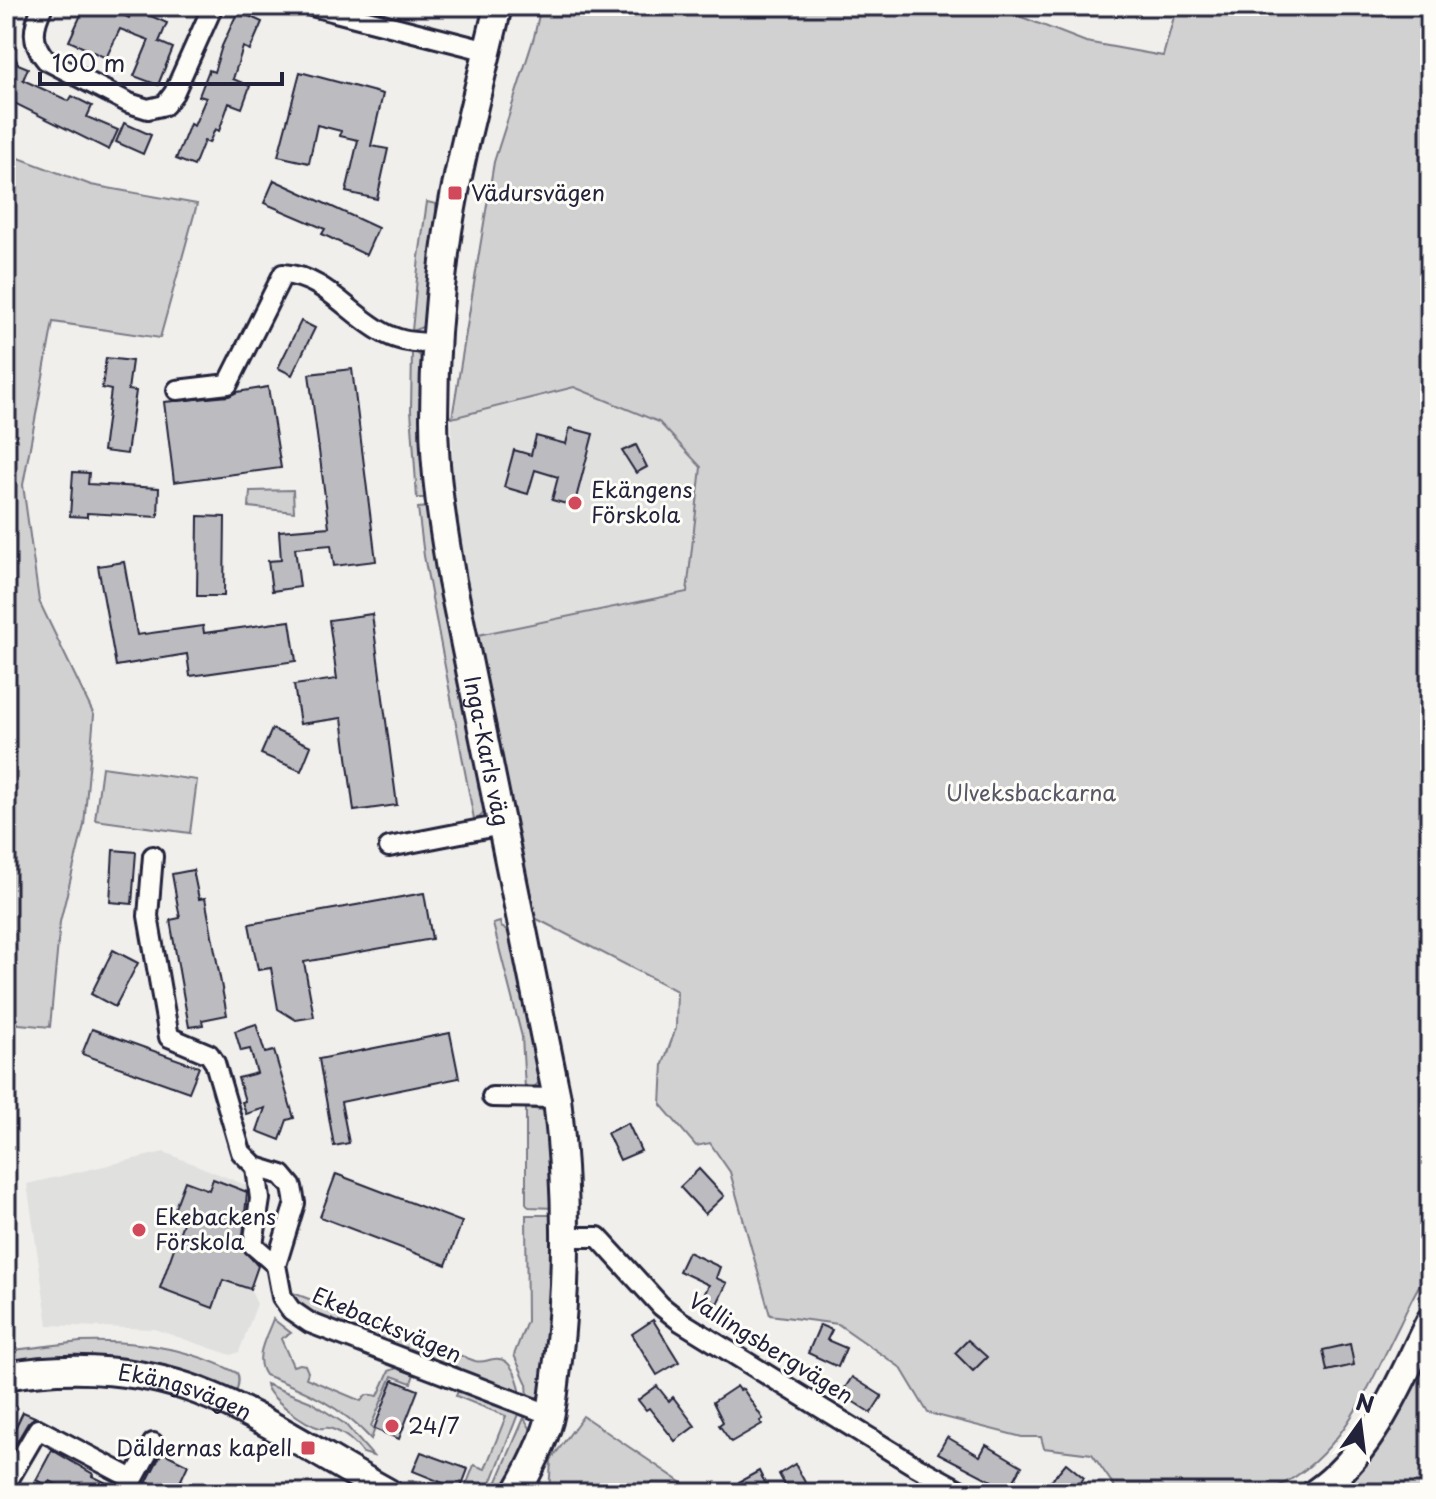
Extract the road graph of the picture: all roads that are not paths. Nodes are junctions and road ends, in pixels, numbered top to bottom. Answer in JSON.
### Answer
{"nodes":[{"id":1,"x":43,"y":6,"type":"edge"},
{"id":2,"x":213,"y":6,"type":"edge"},
{"id":3,"x":312,"y":6,"type":"edge"},
{"id":4,"x":498,"y":6,"type":"edge"},
{"id":5,"x":376,"y":14,"type":"edge"},
{"id":6,"x":488,"y":51,"type":"junction"},
{"id":7,"x":436,"y":343,"type":"junction"},
{"id":8,"x":177,"y":390,"type":"dead end"},
{"id":9,"x":502,"y":825,"type":"junction"},
{"id":10,"x":389,"y":847,"type":"dead end"},
{"id":11,"x":153,"y":856,"type":"dead end"},
{"id":12,"x":492,"y":1097,"type":"dead end"},
{"id":13,"x":557,"y":1098,"type":"junction"},
{"id":14,"x":256,"y":1167,"type":"junction"},
{"id":15,"x":564,"y":1237,"type":"junction"},
{"id":16,"x":276,"y":1265,"type":"junction"},
{"id":17,"x":1430,"y":1321,"type":"edge"},
{"id":18,"x":6,"y":1376,"type":"edge"},
{"id":19,"x":551,"y":1415,"type":"junction"},
{"id":20,"x":153,"y":1443,"type":"dead end"},
{"id":21,"x":6,"y":1484,"type":"edge"},
{"id":22,"x":130,"y":1486,"type":"edge"},
{"id":23,"x":389,"y":1493,"type":"edge"},
{"id":24,"x":516,"y":1493,"type":"edge"},
{"id":25,"x":965,"y":1493,"type":"edge"},
{"id":26,"x":1315,"y":1493,"type":"edge"}],
"edges":[{"from":1,"to":2,"type":"street"},
{"from":3,"to":5,"type":"street"},
{"from":4,"to":6,"type":"street","name":"Inga-Karls väg"},
{"from":5,"to":6,"type":"street"},
{"from":6,"to":7,"type":"street","name":"Inga-Karls väg"},
{"from":7,"to":8,"type":"street"},
{"from":7,"to":9,"type":"street","name":"Inga-Karls väg"},
{"from":9,"to":10,"type":"street"},
{"from":9,"to":13,"type":"street","name":"Inga-Karls väg"},
{"from":11,"to":14,"type":"street"},
{"from":12,"to":13,"type":"street"},
{"from":13,"to":15,"type":"street","name":"Inga-Karls väg"},
{"from":14,"to":16,"type":"street"},
{"from":14,"to":16,"type":"street"},
{"from":15,"to":19,"type":"street","name":"Inga-Karls väg"},
{"from":15,"to":25,"type":"street","name":"Vallingsbergvägen"},
{"from":16,"to":19,"type":"street","name":"Ekebacksvägen"},
{"from":17,"to":26,"type":"street"},
{"from":18,"to":23,"type":"street","name":"Ekängsvägen"},
{"from":19,"to":24,"type":"street","name":"Inga-Karls väg"},
{"from":20,"to":22,"type":"street"},
{"from":21,"to":22,"type":"street"}]}
